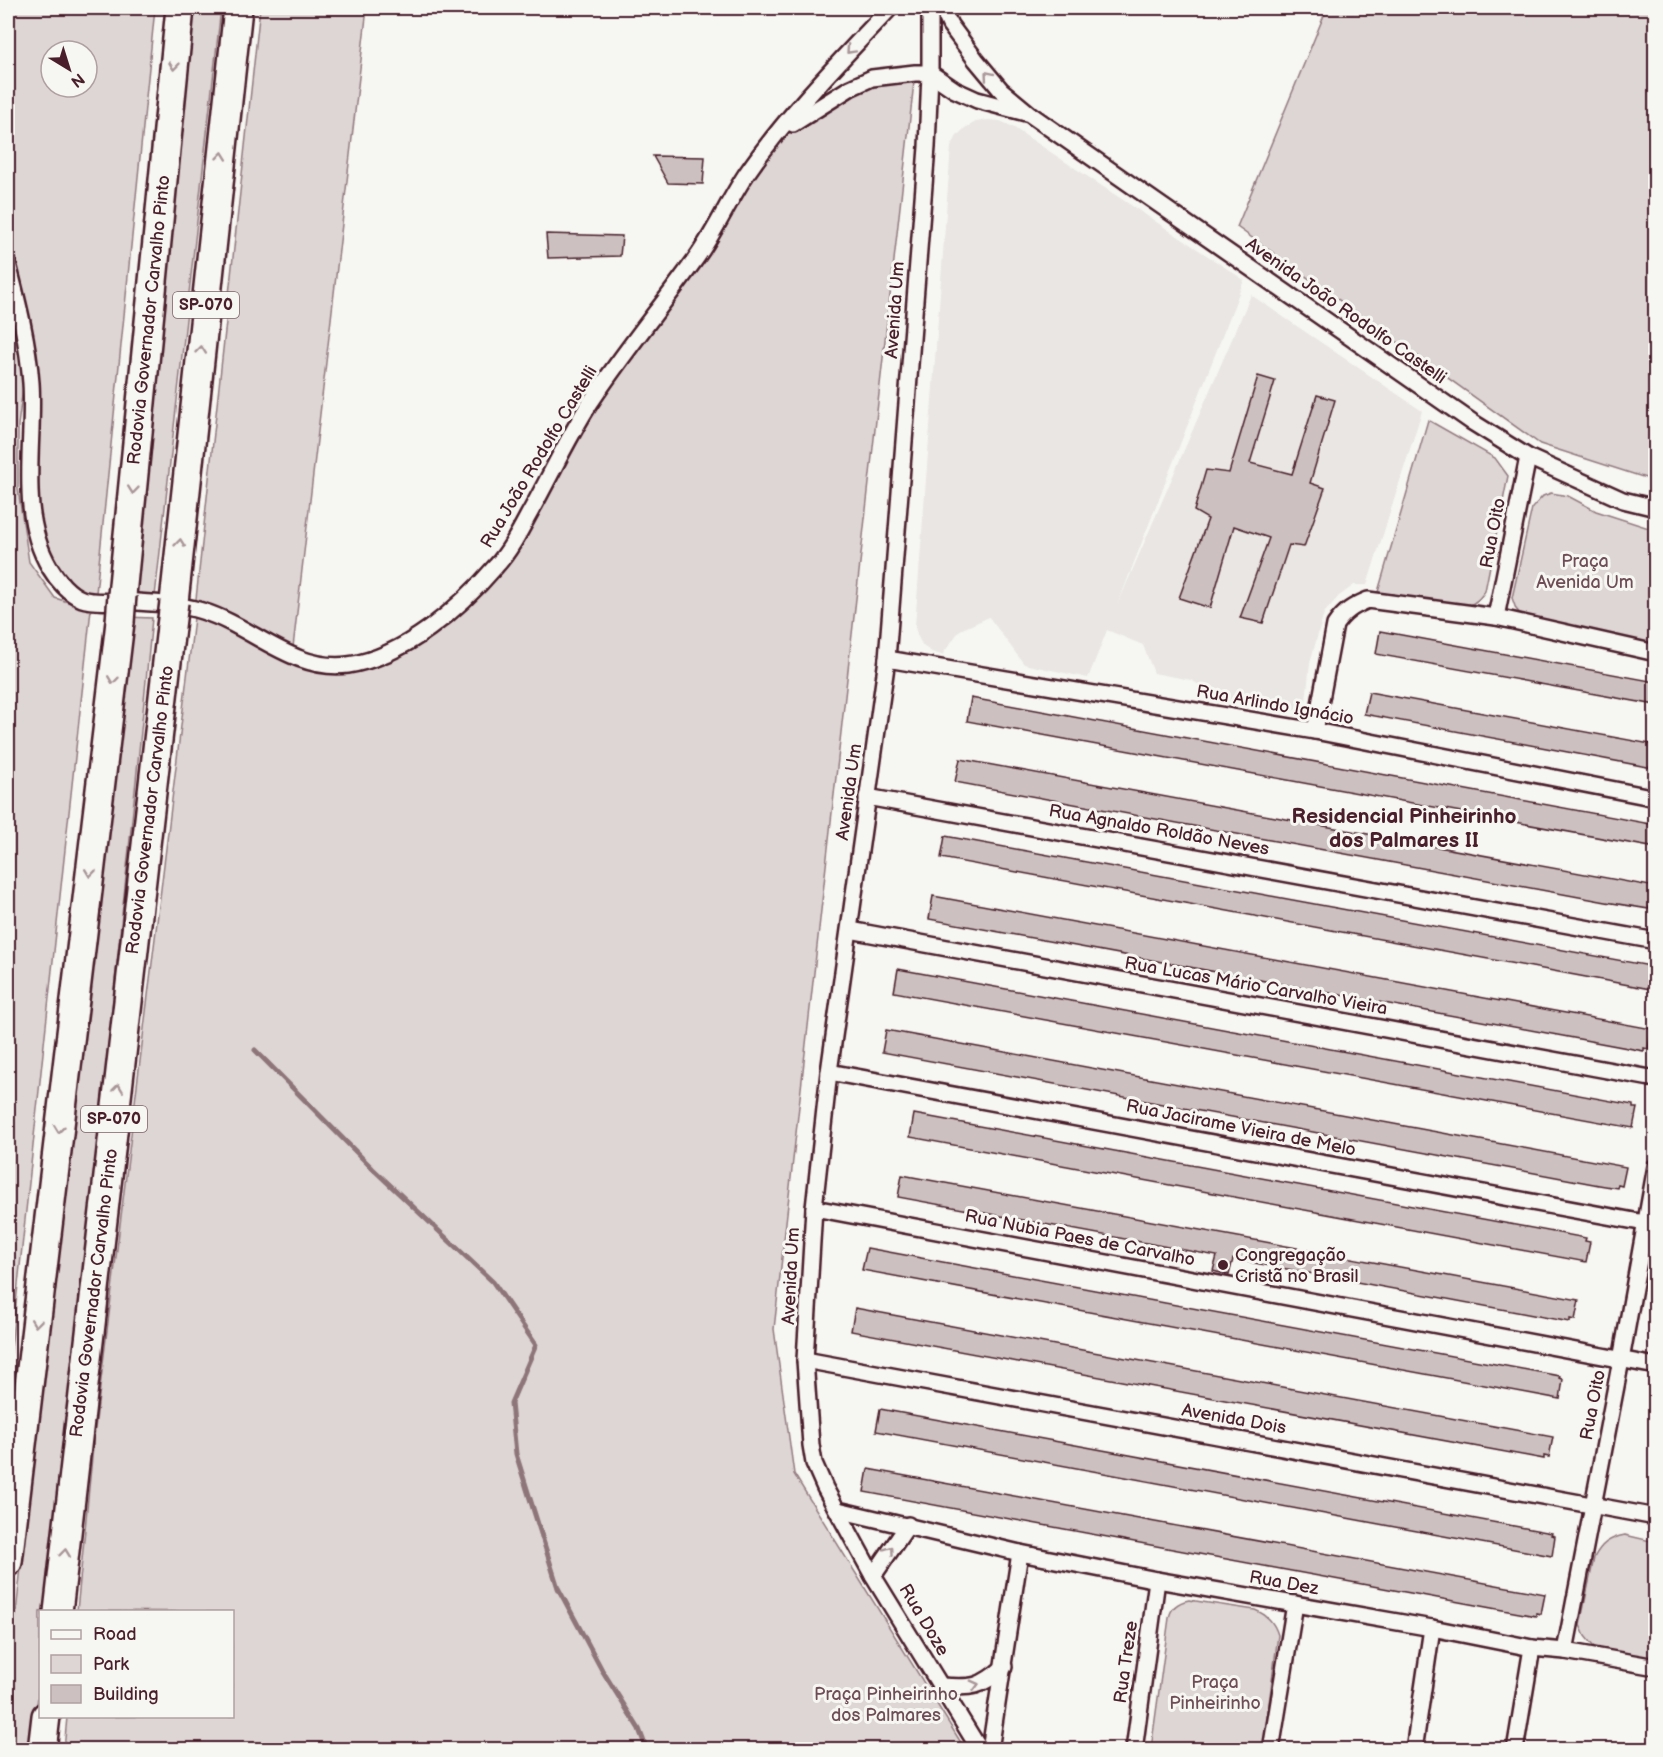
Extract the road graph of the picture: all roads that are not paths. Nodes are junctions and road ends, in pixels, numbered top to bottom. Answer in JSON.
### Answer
{"nodes":[{"id":1,"x":180,"y":8,"type":"edge"},
{"id":2,"x":238,"y":8,"type":"edge"},
{"id":3,"x":890,"y":8,"type":"edge"},
{"id":4,"x":930,"y":8,"type":"edge"},
{"id":5,"x":942,"y":8,"type":"edge"},
{"id":6,"x":930,"y":73,"type":"junction"},
{"id":7,"x":1031,"y":115,"type":"junction"},
{"id":8,"x":778,"y":134,"type":"junction"},
{"id":9,"x":8,"y":264,"type":"edge"},
{"id":10,"x":1528,"y":457,"type":"junction"},
{"id":11,"x":1656,"y":508,"type":"edge"},
{"id":12,"x":1496,"y":617,"type":"junction"},
{"id":13,"x":1656,"y":652,"type":"edge"},
{"id":14,"x":887,"y":659,"type":"junction"},
{"id":15,"x":1315,"y":731,"type":"junction"},
{"id":16,"x":867,"y":797,"type":"junction"},
{"id":17,"x":1656,"y":798,"type":"edge"},
{"id":18,"x":850,"y":930,"type":"junction"},
{"id":19,"x":1656,"y":941,"type":"edge"},
{"id":20,"x":829,"y":1072,"type":"junction"},
{"id":21,"x":1656,"y":1079,"type":"edge"},
{"id":22,"x":1656,"y":1166,"type":"edge"},
{"id":23,"x":814,"y":1208,"type":"junction"},
{"id":24,"x":1650,"y":1224,"type":"edge"},
{"id":25,"x":806,"y":1360,"type":"junction"},
{"id":26,"x":1621,"y":1360,"type":"junction"},
{"id":27,"x":1656,"y":1366,"type":"edge"},
{"id":28,"x":1594,"y":1505,"type":"junction"},
{"id":29,"x":838,"y":1509,"type":"junction"},
{"id":30,"x":1656,"y":1517,"type":"edge"},
{"id":31,"x":908,"y":1525,"type":"junction"},
{"id":32,"x":1020,"y":1553,"type":"junction"},
{"id":33,"x":8,"y":1562,"type":"edge"},
{"id":34,"x":873,"y":1576,"type":"junction"},
{"id":35,"x":1157,"y":1580,"type":"junction"},
{"id":36,"x":1294,"y":1604,"type":"junction"},
{"id":37,"x":58,"y":1610,"type":"edge"},
{"id":38,"x":1432,"y":1628,"type":"junction"},
{"id":39,"x":1532,"y":1648,"type":"junction"},
{"id":40,"x":1565,"y":1651,"type":"junction"},
{"id":41,"x":1004,"y":1667,"type":"junction"},
{"id":42,"x":1656,"y":1668,"type":"edge"},
{"id":43,"x":941,"y":1686,"type":"junction"},
{"id":44,"x":46,"y":1718,"type":"edge"},
{"id":45,"x":42,"y":1749,"type":"edge"},
{"id":46,"x":980,"y":1749,"type":"edge"},
{"id":47,"x":990,"y":1749,"type":"edge"},
{"id":48,"x":1134,"y":1749,"type":"edge"},
{"id":49,"x":1271,"y":1749,"type":"edge"},
{"id":50,"x":1414,"y":1749,"type":"edge"},
{"id":51,"x":1515,"y":1749,"type":"edge"}],
"edges":[{"from":1,"to":33,"type":"highway","name":"Rodovia Governador Carvalho Pinto","number":"SP-070","one_way":true,"bridge":true},
{"from":37,"to":2,"type":"highway","name":"Rodovia Governador Carvalho Pinto","number":"SP-070","one_way":true},
{"from":3,"to":8,"type":"street","name":"Rua João Rodolfo Castelli","one_way":true},
{"from":4,"to":6,"type":"street","name":"Avenida Um"},
{"from":7,"to":5,"type":"street","one_way":true},
{"from":6,"to":7,"type":"street"},
{"from":6,"to":8,"type":"street"},
{"from":6,"to":14,"type":"street","name":"Avenida Um"},
{"from":7,"to":10,"type":"street","name":"Avenida João Rodolfo Castelli"},
{"from":8,"to":9,"type":"street","name":"Rua João Rodolfo Castelli"},
{"from":10,"to":11,"type":"street","name":"Avenida João Rodolfo Castelli"},
{"from":10,"to":12,"type":"street","name":"Rua Oito"},
{"from":12,"to":13,"type":"street"},
{"from":12,"to":15,"type":"street"},
{"from":14,"to":15,"type":"street","name":"Rua Arlindo Ignácio"},
{"from":14,"to":16,"type":"street","name":"Avenida Um"},
{"from":15,"to":17,"type":"street","name":"Rua Arlindo Ignácio"},
{"from":16,"to":18,"type":"street","name":"Avenida Um"},
{"from":16,"to":19,"type":"street","name":"Rua Agnaldo Roldão Neves"},
{"from":18,"to":20,"type":"street","name":"Avenida Um"},
{"from":18,"to":21,"type":"street","name":"Rua Lucas Mário Carvalho Vieira"},
{"from":20,"to":23,"type":"street","name":"Avenida Um"},
{"from":20,"to":24,"type":"street","name":"Rua Jacirame Vieira de Melo"},
{"from":22,"to":24,"type":"street","name":"Rua Oito"},
{"from":23,"to":25,"type":"street","name":"Avenida Um"},
{"from":23,"to":26,"type":"street","name":"Rua Nubia Paes de Carvalho"},
{"from":24,"to":26,"type":"street","name":"Rua Oito"},
{"from":25,"to":28,"type":"street","name":"Avenida Dois"},
{"from":25,"to":29,"type":"street","name":"Avenida Um"},
{"from":26,"to":27,"type":"street","name":"Rua Nubia Paes de Carvalho"},
{"from":26,"to":28,"type":"street","name":"Rua Oito"},
{"from":28,"to":30,"type":"street","name":"Avenida Dois"},
{"from":28,"to":40,"type":"street","name":"Rua Oito"},
{"from":29,"to":31,"type":"street","name":"Rua Dez"},
{"from":29,"to":34,"type":"street","name":"Rua Doze"},
{"from":31,"to":32,"type":"street","name":"Rua Dez"},
{"from":34,"to":31,"type":"street","one_way":true},
{"from":32,"to":35,"type":"street","name":"Rua Dez"},
{"from":32,"to":41,"type":"street"},
{"from":34,"to":43,"type":"street","name":"Rua Doze"},
{"from":35,"to":36,"type":"street","name":"Rua Dez"},
{"from":35,"to":48,"type":"street","name":"Rua Treze"},
{"from":36,"to":38,"type":"street","name":"Rua Dez"},
{"from":36,"to":49,"type":"street"},
{"from":38,"to":39,"type":"street","name":"Rua Dez"},
{"from":38,"to":50,"type":"street"},
{"from":39,"to":40,"type":"street","name":"Rua Dez"},
{"from":39,"to":51,"type":"street"},
{"from":40,"to":42,"type":"street","name":"Rua Dez"},
{"from":43,"to":41,"type":"street","one_way":true},
{"from":41,"to":47,"type":"street"},
{"from":43,"to":46,"type":"street","name":"Rua Doze"},
{"from":44,"to":45,"type":"highway"}]}
